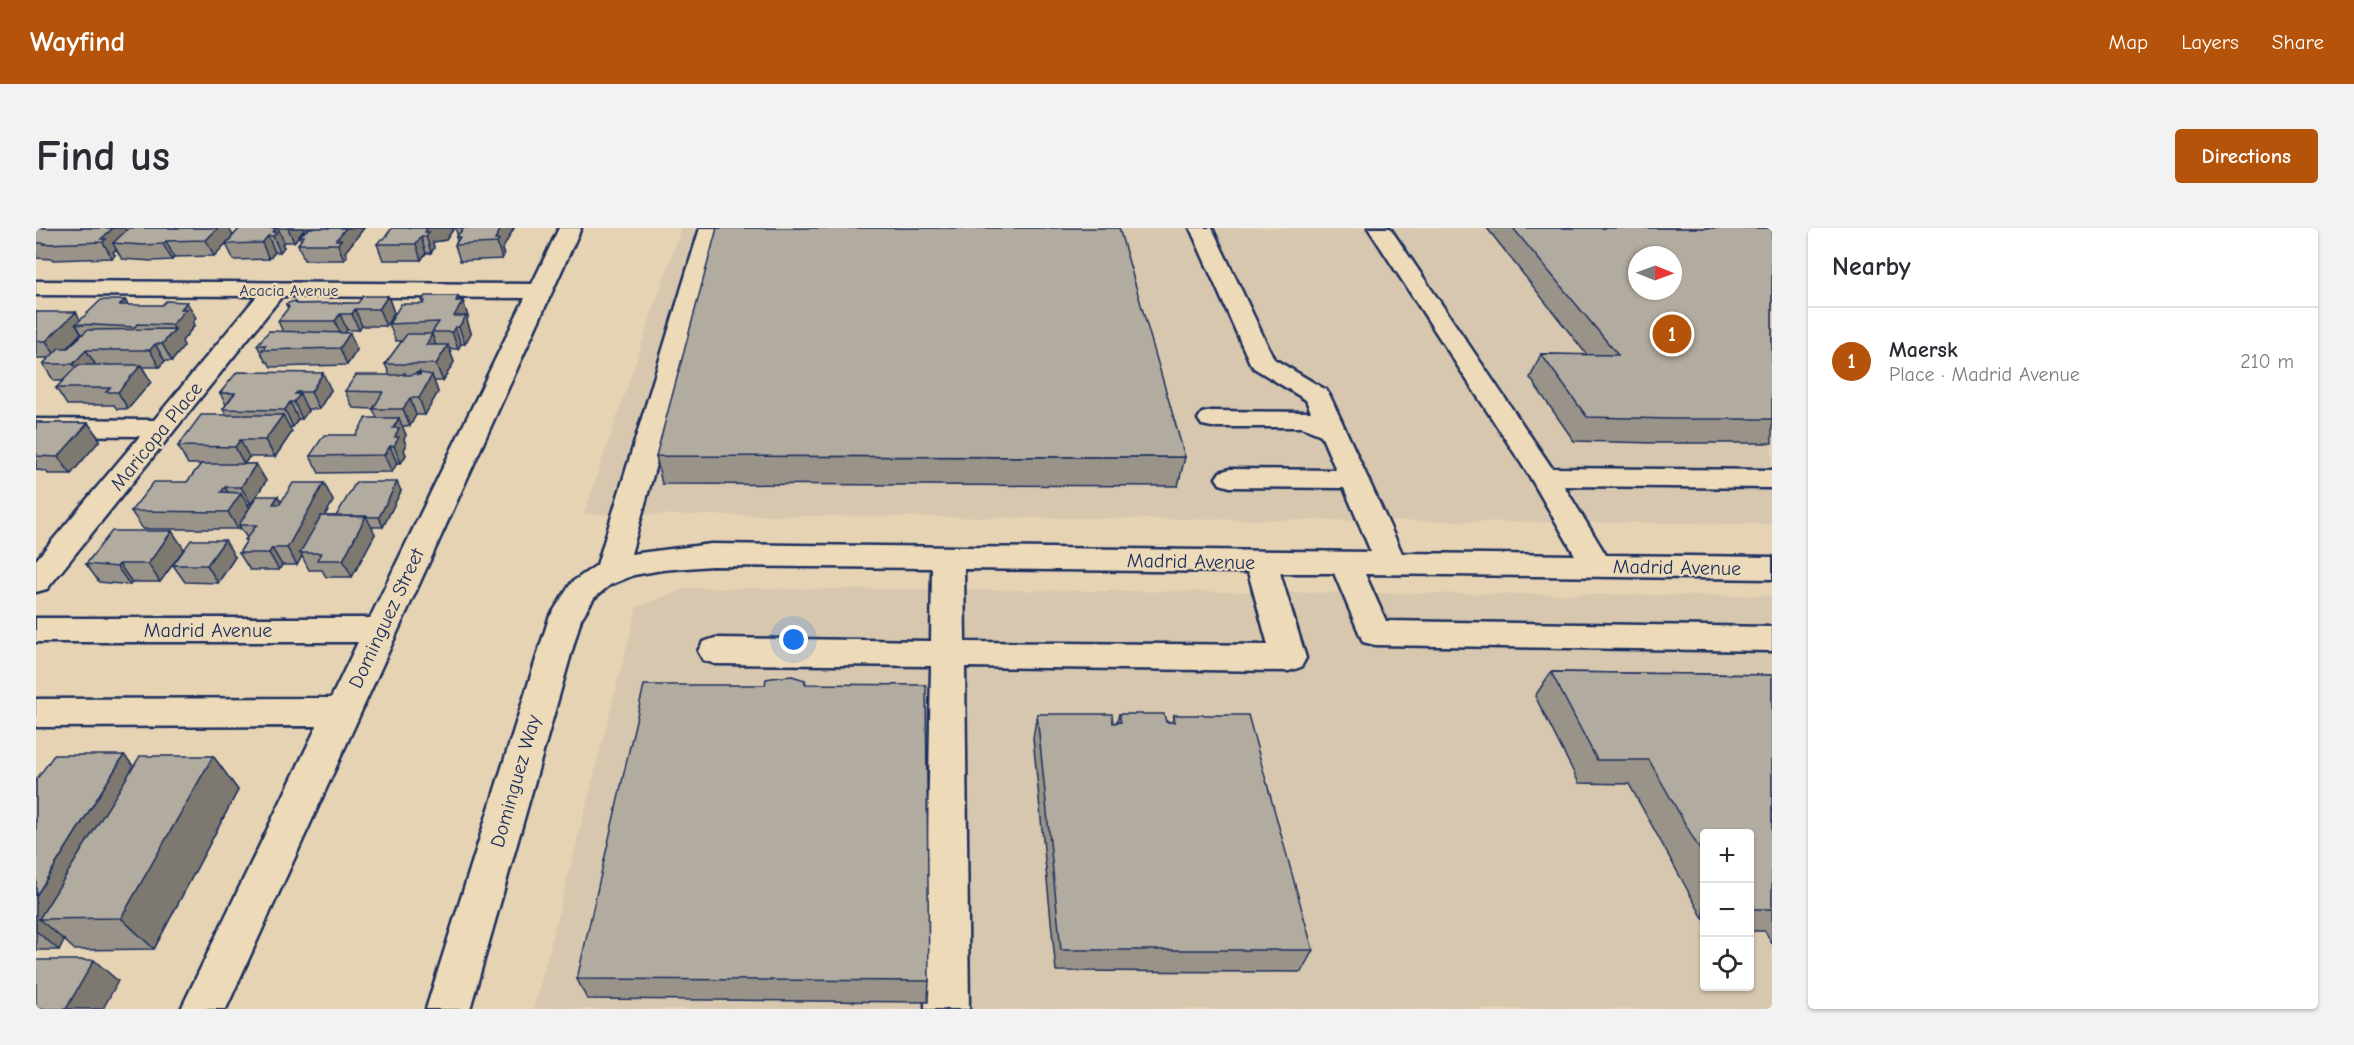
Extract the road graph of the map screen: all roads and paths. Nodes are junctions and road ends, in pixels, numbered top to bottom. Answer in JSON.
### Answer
{"nodes":[{"id":1,"x":570,"y":228,"type":"edge"},
{"id":2,"x":711,"y":228,"type":"edge"},
{"id":3,"x":1201,"y":228,"type":"edge"},
{"id":4,"x":1378,"y":228,"type":"edge"},
{"id":5,"x":36,"y":288,"type":"edge"},
{"id":6,"x":275,"y":290,"type":"junction"},
{"id":7,"x":542,"y":291,"type":"junction"},
{"id":8,"x":1212,"y":419,"type":"dead end"},
{"id":9,"x":36,"y":427,"type":"edge"},
{"id":10,"x":162,"y":428,"type":"junction"},
{"id":11,"x":1333,"y":430,"type":"junction"},
{"id":12,"x":1544,"y":477,"type":"junction"},
{"id":13,"x":1230,"y":478,"type":"dead end"},
{"id":14,"x":1354,"y":479,"type":"junction"},
{"id":15,"x":1772,"y":479,"type":"edge"},
{"id":16,"x":948,"y":558,"type":"junction"},
{"id":17,"x":1261,"y":561,"type":"junction"},
{"id":18,"x":1345,"y":563,"type":"junction"},
{"id":19,"x":1391,"y":563,"type":"junction"},
{"id":20,"x":1597,"y":566,"type":"junction"},
{"id":21,"x":1772,"y":568,"type":"edge"},
{"id":22,"x":611,"y":570,"type":"junction"},
{"id":23,"x":36,"y":581,"type":"edge"},
{"id":24,"x":36,"y":630,"type":"edge"},
{"id":25,"x":380,"y":630,"type":"junction"},
{"id":26,"x":1772,"y":639,"type":"edge"},
{"id":27,"x":715,"y":651,"type":"dead end"},
{"id":28,"x":948,"y":654,"type":"junction"},
{"id":29,"x":36,"y":712,"type":"edge"},
{"id":30,"x":342,"y":712,"type":"junction"},
{"id":31,"x":203,"y":1009,"type":"edge"},
{"id":32,"x":448,"y":1009,"type":"edge"},
{"id":33,"x":947,"y":1009,"type":"edge"}],
"edges":[{"from":1,"to":7,"type":"street","name":"Dominguez Street"},
{"from":2,"to":22,"type":"street"},
{"from":3,"to":11,"type":"street"},
{"from":4,"to":12,"type":"street"},
{"from":5,"to":6,"type":"street","name":"Acacia Avenue"},
{"from":6,"to":7,"type":"street","name":"Acacia Avenue"},
{"from":6,"to":10,"type":"street","name":"Maricopa Place"},
{"from":7,"to":25,"type":"street","name":"Dominguez Street"},
{"from":8,"to":11,"type":"street"},
{"from":9,"to":10,"type":"street"},
{"from":10,"to":23,"type":"street","name":"Maricopa Place"},
{"from":11,"to":14,"type":"street"},
{"from":12,"to":15,"type":"street"},
{"from":12,"to":20,"type":"street"},
{"from":13,"to":14,"type":"street"},
{"from":14,"to":19,"type":"street"},
{"from":16,"to":17,"type":"street","name":"Madrid Avenue"},
{"from":16,"to":22,"type":"street","name":"Madrid Avenue"},
{"from":16,"to":28,"type":"street"},
{"from":17,"to":18,"type":"street","name":"Madrid Avenue"},
{"from":17,"to":28,"type":"street"},
{"from":18,"to":19,"type":"street","name":"Madrid Avenue"},
{"from":18,"to":26,"type":"street"},
{"from":19,"to":20,"type":"street","name":"Madrid Avenue"},
{"from":20,"to":21,"type":"street","name":"Madrid Avenue"},
{"from":22,"to":32,"type":"street","name":"Dominguez Way"},
{"from":24,"to":25,"type":"street","name":"Madrid Avenue"},
{"from":25,"to":30,"type":"street","name":"Dominguez Street"},
{"from":27,"to":28,"type":"street"},
{"from":28,"to":33,"type":"street"},
{"from":29,"to":30,"type":"street"},
{"from":30,"to":31,"type":"street","name":"Dominguez Street"}]}
